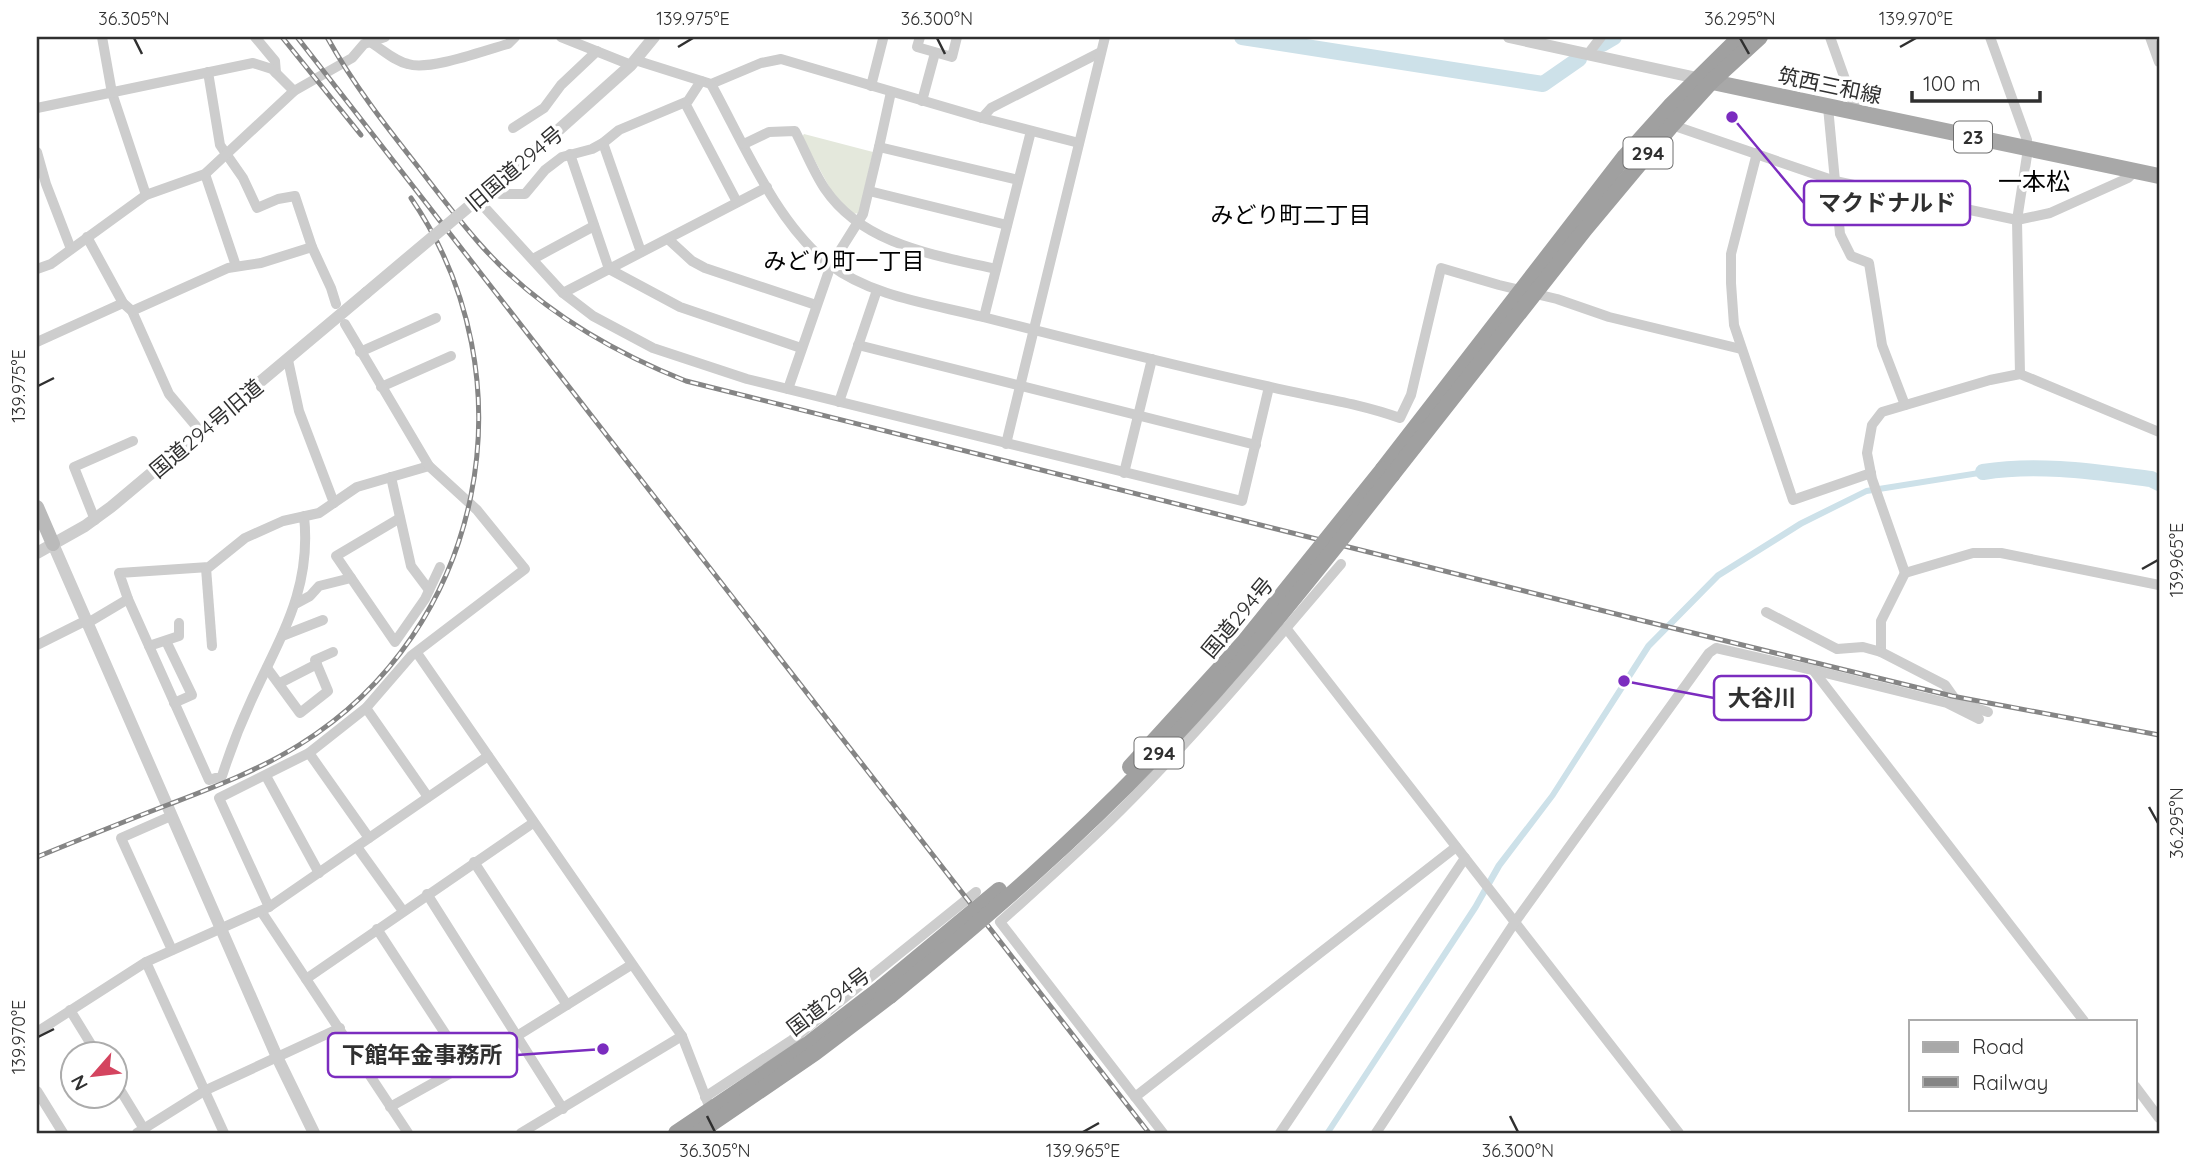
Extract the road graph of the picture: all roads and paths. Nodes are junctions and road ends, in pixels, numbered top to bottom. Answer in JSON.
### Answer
{"nodes":[{"id":1,"x":102,"y":37,"type":"edge"},
{"id":2,"x":255,"y":37,"type":"edge"},
{"id":3,"x":385,"y":37,"type":"edge"},
{"id":4,"x":515,"y":37,"type":"edge"},
{"id":5,"x":561,"y":37,"type":"edge"},
{"id":6,"x":654,"y":37,"type":"edge"},
{"id":7,"x":920,"y":37,"type":"edge"},
{"id":8,"x":957,"y":37,"type":"edge"},
{"id":9,"x":1105,"y":37,"type":"edge"},
{"id":10,"x":1510,"y":37,"type":"edge"},
{"id":11,"x":1601,"y":37,"type":"edge"},
{"id":12,"x":1740,"y":37,"type":"edge"},
{"id":13,"x":1760,"y":37,"type":"edge"},
{"id":14,"x":1830,"y":37,"type":"edge"},
{"id":15,"x":1990,"y":37,"type":"edge"},
{"id":16,"x":2150,"y":37,"type":"edge"},
{"id":17,"x":883,"y":39,"type":"dead end"},
{"id":18,"x":367,"y":41,"type":"edge"},
{"id":19,"x":597,"y":51,"type":"junction"},
{"id":20,"x":1101,"y":52,"type":"junction"},
{"id":21,"x":935,"y":54,"type":"junction"},
{"id":22,"x":1588,"y":54,"type":"junction"},
{"id":23,"x":2159,"y":62,"type":"edge"},
{"id":24,"x":633,"y":63,"type":"junction"},
{"id":25,"x":208,"y":72,"type":"junction"},
{"id":26,"x":276,"y":73,"type":"junction"},
{"id":27,"x":1704,"y":80,"type":"junction"},
{"id":28,"x":706,"y":82,"type":"junction"},
{"id":29,"x":872,"y":86,"type":"junction"},
{"id":30,"x":294,"y":91,"type":"junction"},
{"id":31,"x":891,"y":92,"type":"junction"},
{"id":32,"x":112,"y":93,"type":"junction"},
{"id":33,"x":922,"y":101,"type":"junction"},
{"id":34,"x":685,"y":103,"type":"junction"},
{"id":35,"x":1828,"y":107,"type":"junction"},
{"id":36,"x":37,"y":108,"type":"edge"},
{"id":37,"x":1857,"y":113,"type":"junction"},
{"id":38,"x":982,"y":118,"type":"junction"},
{"id":39,"x":1672,"y":125,"type":"junction"},
{"id":40,"x":513,"y":127,"type":"dead end"},
{"id":41,"x":1031,"y":131,"type":"junction"},
{"id":42,"x":603,"y":144,"type":"junction"},
{"id":43,"x":744,"y":144,"type":"junction"},
{"id":44,"x":1079,"y":144,"type":"junction"},
{"id":45,"x":879,"y":146,"type":"junction"},
{"id":46,"x":2028,"y":149,"type":"junction"},
{"id":47,"x":37,"y":152,"type":"edge"},
{"id":48,"x":1756,"y":153,"type":"junction"},
{"id":49,"x":224,"y":154,"type":"junction"},
{"id":50,"x":570,"y":154,"type":"junction"},
{"id":51,"x":2135,"y":171,"type":"junction"},
{"id":52,"x":205,"y":174,"type":"junction"},
{"id":53,"x":2159,"y":176,"type":"edge"},
{"id":54,"x":1018,"y":180,"type":"junction"},
{"id":55,"x":1835,"y":181,"type":"junction"},
{"id":56,"x":767,"y":187,"type":"junction"},
{"id":57,"x":869,"y":191,"type":"junction"},
{"id":58,"x":146,"y":194,"type":"junction"},
{"id":59,"x":500,"y":194,"type":"dead end"},
{"id":60,"x":737,"y":202,"type":"junction"},
{"id":61,"x":486,"y":209,"type":"dead end"},
{"id":62,"x":2017,"y":220,"type":"junction"},
{"id":63,"x":859,"y":224,"type":"junction"},
{"id":64,"x":1007,"y":225,"type":"junction"},
{"id":65,"x":594,"y":226,"type":"junction"},
{"id":66,"x":87,"y":237,"type":"junction"},
{"id":67,"x":668,"y":239,"type":"junction"},
{"id":68,"x":312,"y":247,"type":"junction"},
{"id":69,"x":71,"y":249,"type":"junction"},
{"id":70,"x":641,"y":252,"type":"junction"},
{"id":71,"x":533,"y":259,"type":"junction"},
{"id":72,"x":831,"y":265,"type":"junction"},
{"id":73,"x":236,"y":266,"type":"junction"},
{"id":74,"x":37,"y":269,"type":"edge"},
{"id":75,"x":609,"y":269,"type":"junction"},
{"id":76,"x":996,"y":269,"type":"junction"},
{"id":77,"x":877,"y":290,"type":"junction"},
{"id":78,"x":1527,"y":292,"type":"junction"},
{"id":79,"x":366,"y":293,"type":"joint"},
{"id":80,"x":563,"y":293,"type":"junction"},
{"id":81,"x":123,"y":303,"type":"junction"},
{"id":82,"x":336,"y":304,"type":"dead end"},
{"id":83,"x":816,"y":305,"type":"junction"},
{"id":84,"x":132,"y":311,"type":"junction"},
{"id":85,"x":984,"y":317,"type":"junction"},
{"id":86,"x":436,"y":318,"type":"dead end"},
{"id":87,"x":345,"y":324,"type":"dead end"},
{"id":88,"x":1034,"y":331,"type":"junction"},
{"id":89,"x":37,"y":341,"type":"edge"},
{"id":90,"x":858,"y":345,"type":"junction"},
{"id":91,"x":802,"y":348,"type":"junction"},
{"id":92,"x":1741,"y":349,"type":"junction"},
{"id":93,"x":360,"y":352,"type":"junction"},
{"id":94,"x":451,"y":356,"type":"dead end"},
{"id":95,"x":1152,"y":359,"type":"junction"},
{"id":96,"x":288,"y":360,"type":"junction"},
{"id":97,"x":2021,"y":374,"type":"junction"},
{"id":98,"x":382,"y":387,"type":"junction"},
{"id":99,"x":1021,"y":387,"type":"junction"},
{"id":100,"x":1269,"y":387,"type":"junction"},
{"id":101,"x":788,"y":389,"type":"junction"},
{"id":102,"x":839,"y":402,"type":"junction"},
{"id":103,"x":1905,"y":405,"type":"junction"},
{"id":104,"x":1138,"y":416,"type":"junction"},
{"id":105,"x":201,"y":432,"type":"junction"},
{"id":106,"x":2159,"y":432,"type":"edge"},
{"id":107,"x":133,"y":441,"type":"dead end"},
{"id":108,"x":1006,"y":444,"type":"junction"},
{"id":109,"x":1256,"y":444,"type":"junction"},
{"id":110,"x":429,"y":466,"type":"junction"},
{"id":111,"x":1124,"y":473,"type":"junction"},
{"id":112,"x":1872,"y":476,"type":"junction"},
{"id":113,"x":391,"y":477,"type":"junction"},
{"id":114,"x":334,"y":503,"type":"junction"},
{"id":115,"x":37,"y":507,"type":"edge"},
{"id":116,"x":304,"y":516,"type":"junction"},
{"id":117,"x":400,"y":518,"type":"junction"},
{"id":118,"x":95,"y":520,"type":"junction"},
{"id":119,"x":53,"y":544,"type":"junction"},
{"id":120,"x":37,"y":553,"type":"edge"},
{"id":121,"x":1341,"y":564,"type":"dead end"},
{"id":122,"x":440,"y":567,"type":"dead end"},
{"id":123,"x":206,"y":568,"type":"junction"},
{"id":124,"x":1905,"y":573,"type":"junction"},
{"id":125,"x":351,"y":578,"type":"junction"},
{"id":126,"x":2159,"y":585,"type":"edge"},
{"id":127,"x":429,"y":590,"type":"junction"},
{"id":128,"x":128,"y":599,"type":"junction"},
{"id":129,"x":297,"y":603,"type":"junction"},
{"id":130,"x":1766,"y":612,"type":"dead end"},
{"id":131,"x":323,"y":620,"type":"dead end"},
{"id":132,"x":86,"y":623,"type":"junction"},
{"id":133,"x":179,"y":623,"type":"dead end"},
{"id":134,"x":1286,"y":628,"type":"junction"},
{"id":135,"x":282,"y":636,"type":"junction"},
{"id":136,"x":166,"y":641,"type":"junction"},
{"id":137,"x":37,"y":645,"type":"edge"},
{"id":138,"x":149,"y":646,"type":"junction"},
{"id":139,"x":212,"y":646,"type":"dead end"},
{"id":140,"x":333,"y":652,"type":"dead end"},
{"id":141,"x":1881,"y":652,"type":"junction"},
{"id":142,"x":417,"y":653,"type":"junction"},
{"id":143,"x":317,"y":664,"type":"junction"},
{"id":144,"x":267,"y":668,"type":"junction"},
{"id":145,"x":1813,"y":670,"type":"junction"},
{"id":146,"x":280,"y":683,"type":"junction"},
{"id":147,"x":174,"y":703,"type":"junction"},
{"id":148,"x":366,"y":708,"type":"junction"},
{"id":149,"x":309,"y":753,"type":"junction"},
{"id":150,"x":488,"y":756,"type":"junction"},
{"id":151,"x":266,"y":776,"type":"junction"},
{"id":152,"x":428,"y":797,"type":"junction"},
{"id":153,"x":171,"y":816,"type":"junction"},
{"id":154,"x":533,"y":822,"type":"junction"},
{"id":155,"x":369,"y":838,"type":"junction"},
{"id":156,"x":357,"y":846,"type":"junction"},
{"id":157,"x":1456,"y":847,"type":"junction"},
{"id":158,"x":474,"y":862,"type":"junction"},
{"id":159,"x":1468,"y":862,"type":"junction"},
{"id":160,"x":319,"y":873,"type":"junction"},
{"id":161,"x":976,"y":892,"type":"dead end"},
{"id":162,"x":427,"y":894,"type":"junction"},
{"id":163,"x":265,"y":909,"type":"junction"},
{"id":164,"x":403,"y":911,"type":"junction"},
{"id":165,"x":1513,"y":920,"type":"junction"},
{"id":166,"x":222,"y":928,"type":"junction"},
{"id":167,"x":377,"y":929,"type":"junction"},
{"id":168,"x":172,"y":950,"type":"junction"},
{"id":169,"x":146,"y":962,"type":"junction"},
{"id":170,"x":631,"y":965,"type":"junction"},
{"id":171,"x":306,"y":979,"type":"junction"},
{"id":172,"x":567,"y":1005,"type":"junction"},
{"id":173,"x":70,"y":1010,"type":"junction"},
{"id":174,"x":2083,"y":1020,"type":"edge"},
{"id":175,"x":340,"y":1028,"type":"junction"},
{"id":176,"x":37,"y":1031,"type":"edge"},
{"id":177,"x":517,"y":1035,"type":"junction"},
{"id":178,"x":682,"y":1036,"type":"junction"},
{"id":179,"x":88,"y":1040,"type":"edge"},
{"id":180,"x":277,"y":1057,"type":"junction"},
{"id":181,"x":465,"y":1064,"type":"junction"},
{"id":182,"x":2136,"y":1087,"type":"edge"},
{"id":183,"x":37,"y":1091,"type":"edge"},
{"id":184,"x":204,"y":1091,"type":"junction"},
{"id":185,"x":1135,"y":1097,"type":"junction"},
{"id":186,"x":390,"y":1107,"type":"junction"},
{"id":187,"x":563,"y":1109,"type":"junction"},
{"id":188,"x":130,"y":1110,"type":"edge"},
{"id":189,"x":711,"y":1116,"type":"edge"},
{"id":190,"x":2159,"y":1118,"type":"edge"},
{"id":191,"x":141,"y":1131,"type":"edge"},
{"id":192,"x":63,"y":1133,"type":"edge"},
{"id":193,"x":224,"y":1133,"type":"edge"},
{"id":194,"x":314,"y":1133,"type":"edge"},
{"id":195,"x":408,"y":1133,"type":"edge"},
{"id":196,"x":521,"y":1133,"type":"edge"},
{"id":197,"x":676,"y":1133,"type":"edge"},
{"id":198,"x":698,"y":1133,"type":"edge"},
{"id":199,"x":1163,"y":1133,"type":"edge"},
{"id":200,"x":1280,"y":1133,"type":"edge"},
{"id":201,"x":1376,"y":1133,"type":"edge"},
{"id":202,"x":1679,"y":1133,"type":"edge"}],
"edges":[{"from":1,"to":32,"type":"street"},
{"from":2,"to":26,"type":"street"},
{"from":3,"to":18,"type":"street"},
{"from":4,"to":18,"type":"street"},
{"from":5,"to":19,"type":"street"},
{"from":6,"to":24,"type":"street","name":"旧国道294号"},
{"from":7,"to":21,"type":"street"},
{"from":8,"to":21,"type":"street"},
{"from":9,"to":20,"type":"street"},
{"from":10,"to":22,"type":"street"},
{"from":11,"to":22,"type":"street"},
{"from":12,"to":27,"type":"highway","name":"国道294号","number":"294"},
{"from":13,"to":27,"type":"highway","name":"国道294号","number":"294"},
{"from":14,"to":37,"type":"street"},
{"from":15,"to":46,"type":"street"},
{"from":16,"to":23,"type":"street"},
{"from":17,"to":29,"type":"street"},
{"from":18,"to":30,"type":"street"},
{"from":19,"to":24,"type":"street"},
{"from":19,"to":40,"type":"street"},
{"from":20,"to":38,"type":"street"},
{"from":20,"to":44,"type":"street"},
{"from":21,"to":33,"type":"street"},
{"from":22,"to":27,"type":"street"},
{"from":24,"to":28,"type":"street"},
{"from":24,"to":79,"type":"street","name":"旧国道294号","bridge":true},
{"from":25,"to":26,"type":"street"},
{"from":25,"to":32,"type":"street"},
{"from":25,"to":49,"type":"street"},
{"from":26,"to":30,"type":"street"},
{"from":27,"to":35,"type":"main road","name":"筑西三和線","number":"23"},
{"from":27,"to":39,"type":"highway","name":"国道294号","number":"294"},
{"from":27,"to":78,"type":"highway","name":"国道294号","number":"294"},
{"from":28,"to":29,"type":"street"},
{"from":28,"to":34,"type":"street"},
{"from":28,"to":43,"type":"street"},
{"from":29,"to":31,"type":"street"},
{"from":30,"to":49,"type":"street"},
{"from":31,"to":33,"type":"street"},
{"from":31,"to":45,"type":"street"},
{"from":32,"to":36,"type":"street"},
{"from":32,"to":58,"type":"street"},
{"from":33,"to":38,"type":"street"},
{"from":34,"to":42,"type":"street"},
{"from":34,"to":60,"type":"street"},
{"from":35,"to":37,"type":"main road","name":"筑西三和線","number":"23"},
{"from":35,"to":55,"type":"street"},
{"from":37,"to":46,"type":"main road","name":"筑西三和線","number":"23"},
{"from":38,"to":41,"type":"street"},
{"from":39,"to":48,"type":"street"},
{"from":39,"to":78,"type":"highway","name":"国道294号","number":"294"},
{"from":41,"to":44,"type":"street"},
{"from":41,"to":54,"type":"street"},
{"from":42,"to":50,"type":"street"},
{"from":42,"to":70,"type":"street"},
{"from":43,"to":56,"type":"street"},
{"from":43,"to":63,"type":"street"},
{"from":44,"to":88,"type":"street"},
{"from":45,"to":54,"type":"street"},
{"from":45,"to":57,"type":"street"},
{"from":46,"to":51,"type":"main road","name":"筑西三和線","number":"23"},
{"from":46,"to":62,"type":"street"},
{"from":47,"to":69,"type":"street"},
{"from":48,"to":55,"type":"street"},
{"from":48,"to":92,"type":"street"},
{"from":49,"to":52,"type":"street"},
{"from":49,"to":68,"type":"street"},
{"from":50,"to":59,"type":"street"},
{"from":50,"to":65,"type":"street"},
{"from":51,"to":53,"type":"main road","name":"筑西三和線","number":"23"},
{"from":51,"to":62,"type":"street"},
{"from":52,"to":58,"type":"street"},
{"from":52,"to":73,"type":"street"},
{"from":54,"to":64,"type":"street"},
{"from":55,"to":62,"type":"street"},
{"from":55,"to":103,"type":"street"},
{"from":56,"to":60,"type":"street"},
{"from":56,"to":72,"type":"street"},
{"from":57,"to":63,"type":"street"},
{"from":57,"to":64,"type":"street"},
{"from":58,"to":66,"type":"street"},
{"from":60,"to":67,"type":"street"},
{"from":61,"to":71,"type":"street"},
{"from":62,"to":97,"type":"street"},
{"from":63,"to":72,"type":"street"},
{"from":63,"to":76,"type":"street"},
{"from":64,"to":76,"type":"street"},
{"from":65,"to":71,"type":"street"},
{"from":65,"to":75,"type":"street"},
{"from":66,"to":69,"type":"street"},
{"from":66,"to":81,"type":"street"},
{"from":67,"to":70,"type":"street"},
{"from":67,"to":83,"type":"street"},
{"from":68,"to":73,"type":"street"},
{"from":68,"to":82,"type":"street"},
{"from":69,"to":74,"type":"street"},
{"from":70,"to":75,"type":"street"},
{"from":71,"to":80,"type":"street"},
{"from":72,"to":77,"type":"street"},
{"from":72,"to":83,"type":"street"},
{"from":73,"to":84,"type":"street"},
{"from":75,"to":80,"type":"street"},
{"from":75,"to":91,"type":"street"},
{"from":76,"to":85,"type":"street"},
{"from":77,"to":85,"type":"street"},
{"from":77,"to":90,"type":"street"},
{"from":78,"to":92,"type":"street"},
{"from":78,"to":100,"type":"street"},
{"from":78,"to":189,"type":"highway","name":"国道294号","number":"294","bridge":true},
{"from":79,"to":96,"type":"street","name":"国道294号旧道"},
{"from":80,"to":101,"type":"street"},
{"from":81,"to":84,"type":"street"},
{"from":81,"to":89,"type":"street"},
{"from":83,"to":91,"type":"street"},
{"from":84,"to":105,"type":"street"},
{"from":85,"to":88,"type":"street"},
{"from":86,"to":93,"type":"street"},
{"from":87,"to":93,"type":"street"},
{"from":88,"to":95,"type":"street"},
{"from":88,"to":99,"type":"street"},
{"from":90,"to":99,"type":"street"},
{"from":90,"to":102,"type":"street"},
{"from":91,"to":101,"type":"street"},
{"from":92,"to":112,"type":"street"},
{"from":93,"to":98,"type":"street"},
{"from":94,"to":98,"type":"street"},
{"from":95,"to":100,"type":"street"},
{"from":95,"to":104,"type":"street"},
{"from":96,"to":105,"type":"street","name":"国道294号旧道"},
{"from":96,"to":114,"type":"street"},
{"from":97,"to":103,"type":"street"},
{"from":97,"to":106,"type":"street"},
{"from":98,"to":110,"type":"street"},
{"from":99,"to":104,"type":"street"},
{"from":99,"to":108,"type":"street"},
{"from":100,"to":109,"type":"street"},
{"from":101,"to":102,"type":"street"},
{"from":102,"to":108,"type":"street"},
{"from":103,"to":112,"type":"street"},
{"from":104,"to":109,"type":"street"},
{"from":104,"to":111,"type":"street"},
{"from":105,"to":118,"type":"street","name":"国道294号旧道"},
{"from":107,"to":118,"type":"street"},
{"from":108,"to":111,"type":"street"},
{"from":109,"to":111,"type":"street"},
{"from":110,"to":113,"type":"street"},
{"from":110,"to":142,"type":"street"},
{"from":112,"to":124,"type":"street"},
{"from":113,"to":114,"type":"street"},
{"from":113,"to":117,"type":"street"},
{"from":114,"to":116,"type":"street"},
{"from":115,"to":119,"type":"main road"},
{"from":116,"to":123,"type":"street"},
{"from":116,"to":129,"type":"street"},
{"from":117,"to":125,"type":"street"},
{"from":117,"to":127,"type":"street"},
{"from":118,"to":119,"type":"street","name":"国道294号旧道"},
{"from":119,"to":120,"type":"street","name":"国道294号旧道"},
{"from":119,"to":132,"type":"street"},
{"from":121,"to":134,"type":"street"},
{"from":122,"to":127,"type":"street"},
{"from":123,"to":128,"type":"street"},
{"from":123,"to":139,"type":"street"},
{"from":124,"to":126,"type":"street"},
{"from":124,"to":141,"type":"street"},
{"from":125,"to":127,"type":"street"},
{"from":125,"to":129,"type":"street"},
{"from":128,"to":132,"type":"street"},
{"from":128,"to":138,"type":"street"},
{"from":129,"to":135,"type":"street"},
{"from":130,"to":141,"type":"street"},
{"from":131,"to":135,"type":"street"},
{"from":132,"to":137,"type":"street"},
{"from":132,"to":153,"type":"street"},
{"from":133,"to":136,"type":"street"},
{"from":134,"to":157,"type":"street"},
{"from":134,"to":185,"type":"street"},
{"from":135,"to":144,"type":"street"},
{"from":136,"to":138,"type":"street"},
{"from":136,"to":147,"type":"street"},
{"from":138,"to":147,"type":"street"},
{"from":140,"to":143,"type":"street"},
{"from":141,"to":145,"type":"street"},
{"from":142,"to":148,"type":"street"},
{"from":142,"to":150,"type":"street"},
{"from":143,"to":146,"type":"street"},
{"from":143,"to":146,"type":"street"},
{"from":144,"to":146,"type":"street"},
{"from":144,"to":147,"type":"street"},
{"from":145,"to":165,"type":"street"},
{"from":145,"to":174,"type":"street"},
{"from":148,"to":149,"type":"street"},
{"from":148,"to":152,"type":"street"},
{"from":149,"to":151,"type":"street"},
{"from":149,"to":155,"type":"street"},
{"from":150,"to":152,"type":"street"},
{"from":150,"to":154,"type":"street"},
{"from":151,"to":160,"type":"street"},
{"from":151,"to":163,"type":"street"},
{"from":152,"to":155,"type":"street"},
{"from":153,"to":166,"type":"street"},
{"from":153,"to":168,"type":"street"},
{"from":154,"to":158,"type":"street"},
{"from":154,"to":170,"type":"street"},
{"from":155,"to":156,"type":"street"},
{"from":156,"to":160,"type":"street"},
{"from":156,"to":164,"type":"street"},
{"from":157,"to":159,"type":"street"},
{"from":157,"to":185,"type":"street"},
{"from":158,"to":162,"type":"street"},
{"from":158,"to":172,"type":"street"},
{"from":159,"to":165,"type":"street"},
{"from":159,"to":200,"type":"street"},
{"from":160,"to":163,"type":"street"},
{"from":161,"to":189,"type":"street"},
{"from":162,"to":164,"type":"street"},
{"from":162,"to":177,"type":"street"},
{"from":163,"to":166,"type":"street"},
{"from":163,"to":171,"type":"street"},
{"from":164,"to":167,"type":"street"},
{"from":165,"to":201,"type":"street"},
{"from":165,"to":202,"type":"street"},
{"from":166,"to":168,"type":"street"},
{"from":166,"to":180,"type":"street"},
{"from":167,"to":171,"type":"street"},
{"from":167,"to":181,"type":"street"},
{"from":168,"to":169,"type":"street"},
{"from":169,"to":173,"type":"street"},
{"from":169,"to":184,"type":"street"},
{"from":170,"to":172,"type":"street"},
{"from":170,"to":178,"type":"street"},
{"from":171,"to":175,"type":"street"},
{"from":172,"to":177,"type":"street"},
{"from":173,"to":176,"type":"street"},
{"from":173,"to":179,"type":"street"},
{"from":175,"to":180,"type":"street"},
{"from":175,"to":186,"type":"street"},
{"from":177,"to":181,"type":"street"},
{"from":177,"to":187,"type":"street"},
{"from":178,"to":187,"type":"street"},
{"from":178,"to":189,"type":"street"},
{"from":180,"to":184,"type":"street"},
{"from":180,"to":194,"type":"street"},
{"from":181,"to":186,"type":"street"},
{"from":182,"to":190,"type":"street"},
{"from":183,"to":192,"type":"street"},
{"from":184,"to":191,"type":"street"},
{"from":184,"to":193,"type":"street"},
{"from":185,"to":199,"type":"street"},
{"from":186,"to":195,"type":"street"},
{"from":187,"to":196,"type":"street"},
{"from":188,"to":191,"type":"street"},
{"from":189,"to":197,"type":"highway","name":"国道294号","number":"294"},
{"from":189,"to":198,"type":"highway","name":"国道294号","number":"294"}]}
